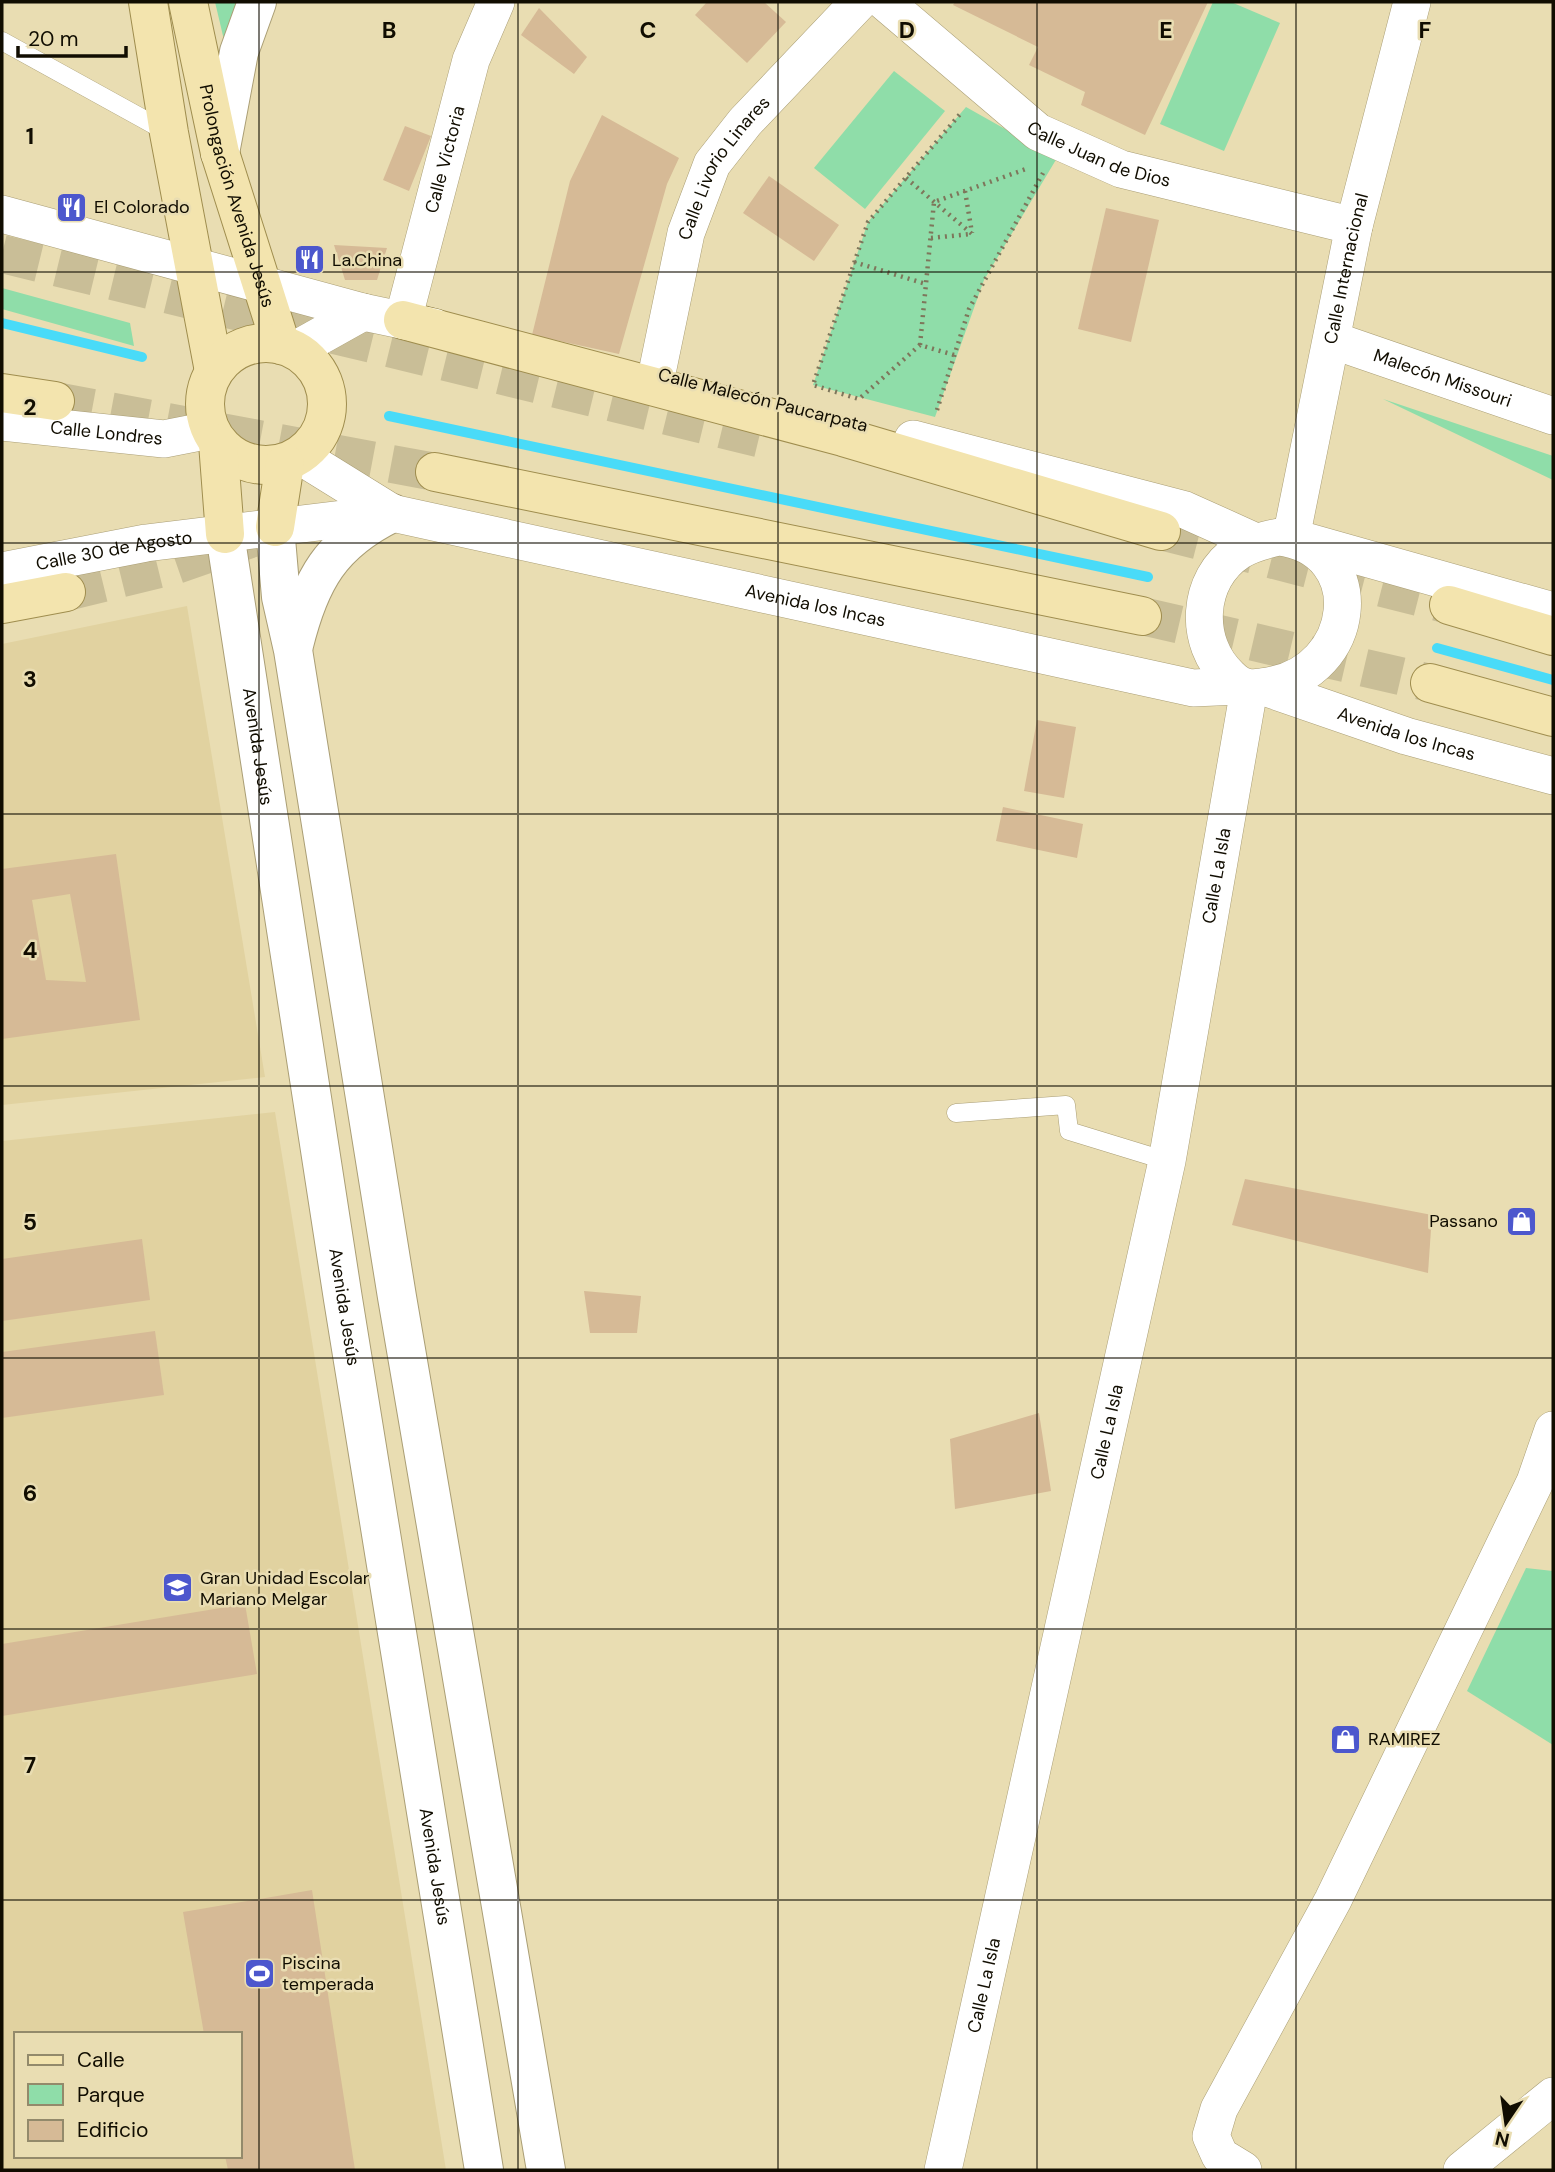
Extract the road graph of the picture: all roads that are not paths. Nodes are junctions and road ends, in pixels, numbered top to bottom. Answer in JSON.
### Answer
{"nodes":[{"id":1,"x":148,"y":2,"type":"edge"},
{"id":2,"x":188,"y":2,"type":"edge"},
{"id":3,"x":257,"y":2,"type":"edge"},
{"id":4,"x":496,"y":2,"type":"edge"},
{"id":5,"x":859,"y":2,"type":"edge"},
{"id":6,"x":885,"y":2,"type":"edge"},
{"id":7,"x":1412,"y":2,"type":"edge"},
{"id":8,"x":2,"y":41,"type":"edge"},
{"id":9,"x":169,"y":133,"type":"junction"},
{"id":10,"x":220,"y":153,"type":"junction"},
{"id":11,"x":2,"y":214,"type":"edge"},
{"id":12,"x":1354,"y":226,"type":"junction"},
{"id":13,"x":194,"y":267,"type":"junction"},
{"id":14,"x":262,"y":285,"type":"junction"},
{"id":15,"x":363,"y":312,"type":"junction"},
{"id":16,"x":403,"y":320,"type":"junction"},
{"id":17,"x":1332,"y":340,"type":"junction"},
{"id":18,"x":288,"y":347,"type":"junction"},
{"id":19,"x":214,"y":371,"type":"junction"},
{"id":20,"x":657,"y":373,"type":"junction"},
{"id":21,"x":2,"y":393,"type":"edge"},
{"id":22,"x":55,"y":401,"type":"tunnel mouth"},
{"id":23,"x":1553,"y":416,"type":"edge"},
{"id":24,"x":2,"y":422,"type":"edge"},
{"id":25,"x":214,"y":437,"type":"junction"},
{"id":26,"x":774,"y":442,"type":"tunnel mouth"},
{"id":27,"x":293,"y":460,"type":"junction"},
{"id":28,"x":433,"y":480,"type":"tunnel mouth"},
{"id":29,"x":392,"y":513,"type":"junction"},
{"id":30,"x":275,"y":527,"type":"junction"},
{"id":31,"x":225,"y":534,"type":"junction"},
{"id":32,"x":1284,"y":540,"type":"junction"},
{"id":33,"x":2,"y":571,"type":"edge"},
{"id":34,"x":66,"y":592,"type":"tunnel mouth"},
{"id":35,"x":2,"y":604,"type":"edge"},
{"id":36,"x":1449,"y":605,"type":"tunnel mouth"},
{"id":37,"x":1553,"y":611,"type":"edge"},
{"id":38,"x":1142,"y":616,"type":"tunnel mouth"},
{"id":39,"x":1553,"y":636,"type":"edge"},
{"id":40,"x":293,"y":650,"type":"junction"},
{"id":41,"x":1430,"y":683,"type":"tunnel mouth"},
{"id":42,"x":1250,"y":687,"type":"junction"},
{"id":43,"x":1553,"y":717,"type":"edge"},
{"id":44,"x":1553,"y":776,"type":"edge"},
{"id":45,"x":333,"y":901,"type":"junction"},
{"id":46,"x":285,"y":909,"type":"junction"},
{"id":47,"x":956,"y":1113,"type":"dead end"},
{"id":48,"x":1167,"y":1161,"type":"junction"},
{"id":49,"x":397,"y":1297,"type":"junction"},
{"id":50,"x":343,"y":1299,"type":"junction"},
{"id":51,"x":1553,"y":1430,"type":"edge"},
{"id":52,"x":1553,"y":2096,"type":"edge"},
{"id":53,"x":484,"y":2170,"type":"edge"},
{"id":54,"x":546,"y":2170,"type":"edge"},
{"id":55,"x":943,"y":2170,"type":"edge"},
{"id":56,"x":1243,"y":2170,"type":"edge"},
{"id":57,"x":1462,"y":2170,"type":"edge"}],
"edges":[{"from":1,"to":9,"type":"main road"},
{"from":2,"to":10,"type":"main road","name":"Prolongación Avenida Jesús"},
{"from":3,"to":10,"type":"main road"},
{"from":4,"to":16,"type":"street","name":"Calle Victoria"},
{"from":5,"to":20,"type":"street","name":"Calle Livorio Linares"},
{"from":6,"to":12,"type":"street","name":"Calle Juan de Dios"},
{"from":7,"to":12,"type":"street","name":"Calle Internacional"},
{"from":8,"to":9,"type":"lane"},
{"from":9,"to":13,"type":"main road"},
{"from":10,"to":14,"type":"main road","name":"Prolongación Avenida Jesús"},
{"from":11,"to":13,"type":"street","name":"Calle Malecón Paucarpata"},
{"from":12,"to":17,"type":"street","name":"Calle Internacional"},
{"from":13,"to":14,"type":"street","name":"Calle Malecón Paucarpata"},
{"from":13,"to":19,"type":"main road"},
{"from":14,"to":15,"type":"street","name":"Calle Malecón Paucarpata"},
{"from":14,"to":18,"type":"main road","name":"Prolongación Avenida Jesús"},
{"from":15,"to":16,"type":"street","name":"Calle Malecón Paucarpata"},
{"from":15,"to":18,"type":"street"},
{"from":16,"to":20,"type":"street","name":"Calle Malecón Paucarpata"},
{"from":16,"to":26,"type":"main road"},
{"from":17,"to":23,"type":"street","name":"Malecón Missouri"},
{"from":17,"to":32,"type":"street","name":"Calle Internacional"},
{"from":18,"to":19,"type":"main road"},
{"from":18,"to":27,"type":"main road","name":"Prolongación Avenida Jesús"},
{"from":19,"to":25,"type":"main road"},
{"from":20,"to":32,"type":"street","name":"Calle Malecón Paucarpata"},
{"from":21,"to":22,"type":"main road"},
{"from":24,"to":25,"type":"street","name":"Calle Londres"},
{"from":25,"to":27,"type":"main road"},
{"from":25,"to":31,"type":"main road","name":"Avenida Jesús"},
{"from":27,"to":29,"type":"street","name":"Avenida los Incas"},
{"from":27,"to":30,"type":"main road"},
{"from":28,"to":38,"type":"main road"},
{"from":29,"to":30,"type":"street","name":"Avenida los Incas"},
{"from":29,"to":40,"type":"main road"},
{"from":29,"to":42,"type":"street","name":"Avenida los Incas"},
{"from":30,"to":31,"type":"street","name":"Avenida los Incas"},
{"from":30,"to":40,"type":"main road"},
{"from":31,"to":33,"type":"street","name":"Calle 30 de Agosto"},
{"from":31,"to":46,"type":"main road","name":"Avenida Jesús"},
{"from":32,"to":37,"type":"street"},
{"from":32,"to":42,"type":"street"},
{"from":32,"to":42,"type":"street"},
{"from":34,"to":35,"type":"main road"},
{"from":36,"to":39,"type":"main road"},
{"from":40,"to":45,"type":"main road"},
{"from":41,"to":43,"type":"main road"},
{"from":42,"to":44,"type":"street","name":"Avenida los Incas"},
{"from":42,"to":48,"type":"street","name":"Calle La Isla"},
{"from":45,"to":46,"type":"main road"},
{"from":45,"to":49,"type":"main road"},
{"from":46,"to":50,"type":"main road","name":"Avenida Jesús"},
{"from":47,"to":48,"type":"lane"},
{"from":48,"to":55,"type":"street","name":"Calle La Isla"},
{"from":49,"to":50,"type":"main road"},
{"from":49,"to":54,"type":"main road"},
{"from":50,"to":53,"type":"main road","name":"Avenida Jesús"},
{"from":51,"to":56,"type":"street"},
{"from":52,"to":57,"type":"street"}]}
